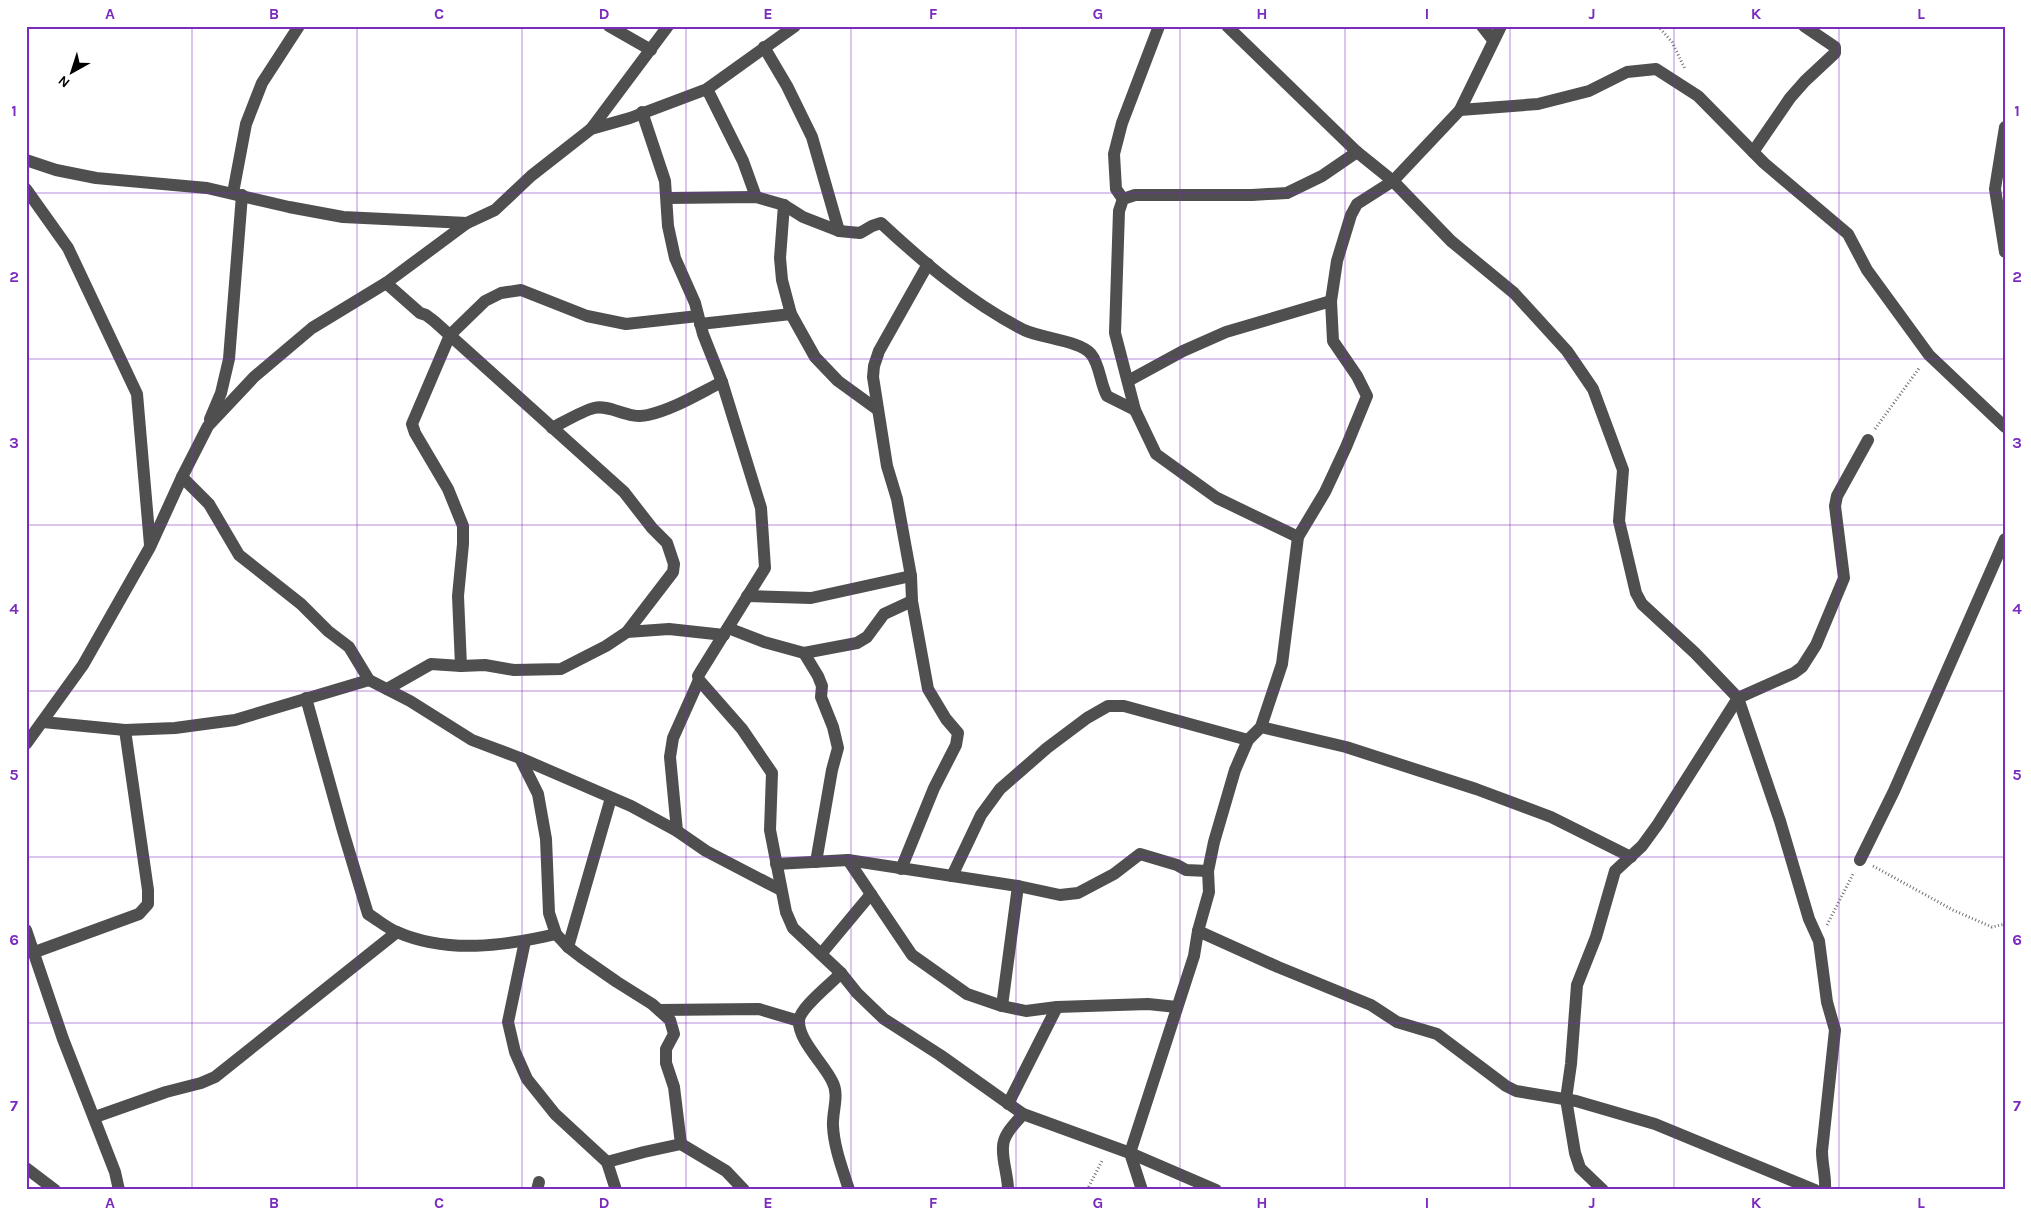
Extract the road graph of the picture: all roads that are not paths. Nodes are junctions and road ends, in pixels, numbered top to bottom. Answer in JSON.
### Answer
{"nodes":[{"id":1,"x":299,"y":26,"type":"edge"},
{"id":2,"x":609,"y":26,"type":"edge"},
{"id":3,"x":668,"y":26,"type":"edge"},
{"id":4,"x":795,"y":26,"type":"edge"},
{"id":5,"x":1159,"y":26,"type":"edge"},
{"id":6,"x":1227,"y":26,"type":"edge"},
{"id":7,"x":1482,"y":26,"type":"edge"},
{"id":8,"x":1501,"y":26,"type":"edge"},
{"id":9,"x":1804,"y":26,"type":"edge"},
{"id":10,"x":1493,"y":40,"type":"junction"},
{"id":11,"x":764,"y":47,"type":"junction"},
{"id":12,"x":651,"y":50,"type":"junction"},
{"id":13,"x":707,"y":89,"type":"junction"},
{"id":14,"x":1460,"y":110,"type":"junction"},
{"id":15,"x":642,"y":112,"type":"junction"},
{"id":16,"x":2005,"y":127,"type":"edge"},
{"id":17,"x":591,"y":129,"type":"junction"},
{"id":18,"x":2003,"y":147,"type":"edge"},
{"id":19,"x":1357,"y":152,"type":"junction"},
{"id":20,"x":1753,"y":152,"type":"junction"},
{"id":21,"x":26,"y":160,"type":"edge"},
{"id":22,"x":1393,"y":181,"type":"junction"},
{"id":23,"x":26,"y":189,"type":"edge"},
{"id":24,"x":238,"y":194,"type":"junction"},
{"id":25,"x":756,"y":197,"type":"junction"},
{"id":26,"x":667,"y":198,"type":"junction"},
{"id":27,"x":1123,"y":199,"type":"junction"},
{"id":28,"x":784,"y":205,"type":"junction"},
{"id":29,"x":467,"y":223,"type":"junction"},
{"id":30,"x":839,"y":231,"type":"junction"},
{"id":31,"x":2005,"y":252,"type":"edge"},
{"id":32,"x":928,"y":264,"type":"junction"},
{"id":33,"x":386,"y":283,"type":"junction"},
{"id":34,"x":1330,"y":301,"type":"junction"},
{"id":35,"x":791,"y":314,"type":"junction"},
{"id":36,"x":699,"y":320,"type":"junction"},
{"id":37,"x":450,"y":335,"type":"junction"},
{"id":38,"x":1128,"y":381,"type":"junction"},
{"id":39,"x":722,"y":382,"type":"junction"},
{"id":40,"x":878,"y":410,"type":"junction"},
{"id":41,"x":1135,"y":410,"type":"junction"},
{"id":42,"x":208,"y":426,"type":"junction"},
{"id":43,"x":2005,"y":426,"type":"edge"},
{"id":44,"x":552,"y":428,"type":"junction"},
{"id":45,"x":1868,"y":440,"type":"road end"},
{"id":46,"x":182,"y":477,"type":"junction"},
{"id":47,"x":1298,"y":537,"type":"junction"},
{"id":48,"x":2005,"y":538,"type":"edge"},
{"id":49,"x":150,"y":547,"type":"junction"},
{"id":50,"x":910,"y":576,"type":"junction"},
{"id":51,"x":747,"y":596,"type":"junction"},
{"id":52,"x":912,"y":601,"type":"junction"},
{"id":53,"x":726,"y":631,"type":"junction"},
{"id":54,"x":627,"y":632,"type":"junction"},
{"id":55,"x":804,"y":654,"type":"junction"},
{"id":56,"x":461,"y":666,"type":"junction"},
{"id":57,"x":369,"y":680,"type":"junction"},
{"id":58,"x":699,"y":680,"type":"junction"},
{"id":59,"x":387,"y":689,"type":"junction"},
{"id":60,"x":306,"y":698,"type":"junction"},
{"id":61,"x":1738,"y":698,"type":"junction"},
{"id":62,"x":43,"y":722,"type":"junction"},
{"id":63,"x":1261,"y":727,"type":"junction"},
{"id":64,"x":125,"y":730,"type":"junction"},
{"id":65,"x":1248,"y":740,"type":"junction"},
{"id":66,"x":26,"y":744,"type":"edge"},
{"id":67,"x":520,"y":758,"type":"junction"},
{"id":68,"x":610,"y":798,"type":"junction"},
{"id":69,"x":677,"y":831,"type":"junction"},
{"id":70,"x":1631,"y":857,"type":"junction"},
{"id":71,"x":848,"y":860,"type":"junction"},
{"id":72,"x":1860,"y":860,"type":"road end"},
{"id":73,"x":816,"y":862,"type":"junction"},
{"id":74,"x":776,"y":864,"type":"junction"},
{"id":75,"x":900,"y":869,"type":"junction"},
{"id":76,"x":1208,"y":871,"type":"junction"},
{"id":77,"x":952,"y":876,"type":"junction"},
{"id":78,"x":1018,"y":886,"type":"junction"},
{"id":79,"x":780,"y":890,"type":"junction"},
{"id":80,"x":871,"y":894,"type":"junction"},
{"id":81,"x":26,"y":930,"type":"edge"},
{"id":82,"x":1198,"y":931,"type":"junction"},
{"id":83,"x":397,"y":932,"type":"junction"},
{"id":84,"x":556,"y":934,"type":"junction"},
{"id":85,"x":525,"y":941,"type":"junction"},
{"id":86,"x":568,"y":947,"type":"junction"},
{"id":87,"x":35,"y":952,"type":"junction"},
{"id":88,"x":821,"y":954,"type":"junction"},
{"id":89,"x":841,"y":973,"type":"junction"},
{"id":90,"x":1002,"y":1006,"type":"junction"},
{"id":91,"x":1178,"y":1006,"type":"junction"},
{"id":92,"x":1057,"y":1007,"type":"junction"},
{"id":93,"x":659,"y":1010,"type":"junction"},
{"id":94,"x":799,"y":1021,"type":"junction"},
{"id":95,"x":1566,"y":1099,"type":"junction"},
{"id":96,"x":1008,"y":1104,"type":"junction"},
{"id":97,"x":1023,"y":1114,"type":"junction"},
{"id":98,"x":95,"y":1117,"type":"junction"},
{"id":99,"x":681,"y":1144,"type":"junction"},
{"id":100,"x":1130,"y":1153,"type":"junction"},
{"id":101,"x":607,"y":1162,"type":"junction"},
{"id":102,"x":27,"y":1169,"type":"edge"},
{"id":103,"x":54,"y":1190,"type":"edge"},
{"id":104,"x":119,"y":1190,"type":"edge"},
{"id":105,"x":616,"y":1190,"type":"edge"},
{"id":106,"x":744,"y":1190,"type":"edge"},
{"id":107,"x":849,"y":1190,"type":"edge"},
{"id":108,"x":1008,"y":1190,"type":"edge"},
{"id":109,"x":1142,"y":1190,"type":"edge"},
{"id":110,"x":1216,"y":1190,"type":"edge"},
{"id":111,"x":1603,"y":1190,"type":"edge"},
{"id":112,"x":1815,"y":1190,"type":"edge"},
{"id":113,"x":1825,"y":1190,"type":"edge"}],
"edges":[{"from":1,"to":24,"type":"street"},
{"from":2,"to":12,"type":"street"},
{"from":3,"to":12,"type":"street"},
{"from":4,"to":11,"type":"street"},
{"from":5,"to":27,"type":"street"},
{"from":6,"to":19,"type":"street"},
{"from":7,"to":10,"type":"street"},
{"from":8,"to":10,"type":"street"},
{"from":9,"to":20,"type":"street"},
{"from":10,"to":14,"type":"street"},
{"from":11,"to":13,"type":"street"},
{"from":11,"to":30,"type":"street"},
{"from":12,"to":17,"type":"street"},
{"from":13,"to":15,"type":"street"},
{"from":13,"to":25,"type":"street"},
{"from":14,"to":20,"type":"street"},
{"from":14,"to":22,"type":"street"},
{"from":15,"to":17,"type":"street"},
{"from":15,"to":26,"type":"street"},
{"from":16,"to":18,"type":"street"},
{"from":17,"to":29,"type":"street"},
{"from":18,"to":31,"type":"street"},
{"from":19,"to":22,"type":"street"},
{"from":19,"to":27,"type":"street"},
{"from":20,"to":43,"type":"street"},
{"from":21,"to":24,"type":"street"},
{"from":22,"to":34,"type":"street"},
{"from":22,"to":61,"type":"street"},
{"from":23,"to":49,"type":"street"},
{"from":24,"to":29,"type":"street"},
{"from":24,"to":42,"type":"street"},
{"from":25,"to":26,"type":"street"},
{"from":25,"to":28,"type":"street"},
{"from":26,"to":36,"type":"street"},
{"from":27,"to":38,"type":"street"},
{"from":28,"to":30,"type":"street"},
{"from":28,"to":35,"type":"street"},
{"from":29,"to":33,"type":"street"},
{"from":30,"to":32,"type":"street"},
{"from":32,"to":40,"type":"street"},
{"from":32,"to":41,"type":"street"},
{"from":33,"to":37,"type":"street"},
{"from":33,"to":42,"type":"street"},
{"from":34,"to":38,"type":"street"},
{"from":34,"to":47,"type":"street"},
{"from":35,"to":36,"type":"street"},
{"from":35,"to":40,"type":"street"},
{"from":36,"to":37,"type":"street"},
{"from":36,"to":39,"type":"street"},
{"from":37,"to":44,"type":"street"},
{"from":37,"to":56,"type":"street"},
{"from":38,"to":41,"type":"street"},
{"from":39,"to":44,"type":"street"},
{"from":39,"to":51,"type":"street"},
{"from":40,"to":50,"type":"street"},
{"from":41,"to":47,"type":"street"},
{"from":42,"to":46,"type":"street"},
{"from":44,"to":54,"type":"street"},
{"from":45,"to":61,"type":"street"},
{"from":46,"to":49,"type":"street"},
{"from":46,"to":57,"type":"street"},
{"from":47,"to":63,"type":"street"},
{"from":48,"to":72,"type":"street"},
{"from":49,"to":62,"type":"street"},
{"from":50,"to":51,"type":"street"},
{"from":50,"to":52,"type":"street"},
{"from":51,"to":53,"type":"street"},
{"from":52,"to":55,"type":"street"},
{"from":52,"to":75,"type":"street"},
{"from":53,"to":54,"type":"street"},
{"from":53,"to":55,"type":"street"},
{"from":53,"to":58,"type":"street"},
{"from":54,"to":56,"type":"street"},
{"from":55,"to":73,"type":"street"},
{"from":56,"to":59,"type":"street"},
{"from":57,"to":59,"type":"street"},
{"from":57,"to":60,"type":"street"},
{"from":58,"to":69,"type":"street"},
{"from":58,"to":74,"type":"street"},
{"from":59,"to":67,"type":"street"},
{"from":60,"to":64,"type":"street"},
{"from":60,"to":83,"type":"street"},
{"from":61,"to":70,"type":"street"},
{"from":61,"to":113,"type":"street"},
{"from":62,"to":64,"type":"street"},
{"from":62,"to":66,"type":"street"},
{"from":63,"to":65,"type":"street"},
{"from":63,"to":70,"type":"street"},
{"from":64,"to":87,"type":"street"},
{"from":65,"to":76,"type":"street"},
{"from":65,"to":77,"type":"street"},
{"from":67,"to":68,"type":"street"},
{"from":67,"to":84,"type":"street"},
{"from":68,"to":69,"type":"street"},
{"from":68,"to":86,"type":"street"},
{"from":69,"to":79,"type":"street"},
{"from":70,"to":95,"type":"street"},
{"from":71,"to":73,"type":"street"},
{"from":71,"to":75,"type":"street"},
{"from":71,"to":80,"type":"street"},
{"from":73,"to":74,"type":"street"},
{"from":74,"to":79,"type":"street"},
{"from":75,"to":77,"type":"street"},
{"from":76,"to":78,"type":"street"},
{"from":76,"to":82,"type":"street"},
{"from":77,"to":78,"type":"street"},
{"from":78,"to":90,"type":"street"},
{"from":79,"to":88,"type":"street"},
{"from":80,"to":88,"type":"street"},
{"from":80,"to":90,"type":"street"},
{"from":81,"to":87,"type":"street"},
{"from":82,"to":91,"type":"street"},
{"from":82,"to":95,"type":"street"},
{"from":83,"to":85,"type":"street"},
{"from":83,"to":98,"type":"street"},
{"from":84,"to":85,"type":"street"},
{"from":84,"to":86,"type":"street"},
{"from":85,"to":101,"type":"street"},
{"from":86,"to":93,"type":"street"},
{"from":87,"to":98,"type":"street"},
{"from":88,"to":89,"type":"street"},
{"from":89,"to":94,"type":"street"},
{"from":89,"to":96,"type":"street"},
{"from":90,"to":92,"type":"street"},
{"from":91,"to":92,"type":"street"},
{"from":91,"to":100,"type":"street"},
{"from":92,"to":96,"type":"street"},
{"from":93,"to":94,"type":"street"},
{"from":93,"to":99,"type":"street"},
{"from":94,"to":107,"type":"street"},
{"from":95,"to":111,"type":"street"},
{"from":95,"to":112,"type":"street"},
{"from":96,"to":97,"type":"street"},
{"from":97,"to":100,"type":"street"},
{"from":97,"to":108,"type":"street"},
{"from":98,"to":104,"type":"street"},
{"from":99,"to":101,"type":"street"},
{"from":99,"to":106,"type":"street"},
{"from":100,"to":109,"type":"street"},
{"from":100,"to":110,"type":"street"},
{"from":101,"to":105,"type":"street"},
{"from":102,"to":103,"type":"street"}]}
